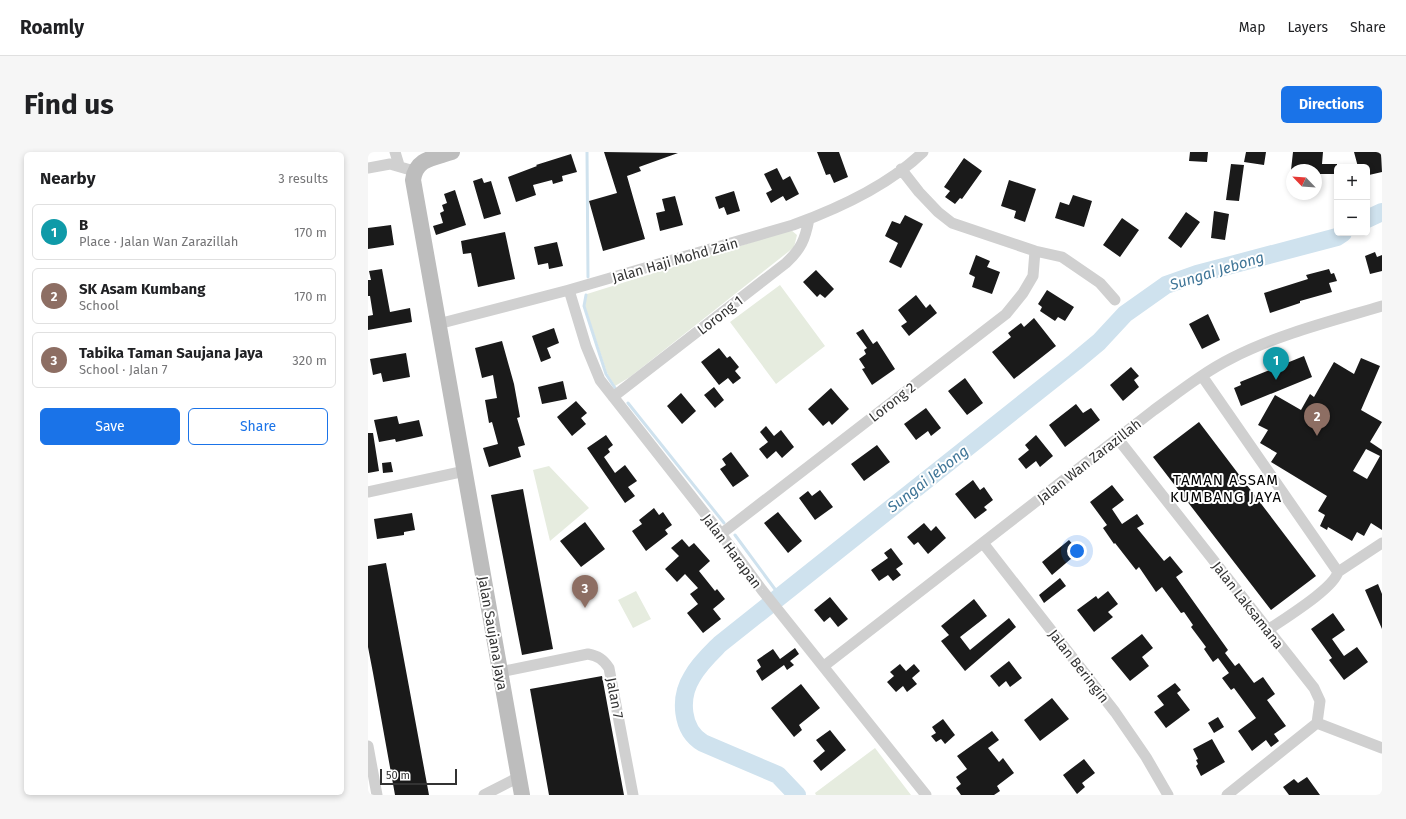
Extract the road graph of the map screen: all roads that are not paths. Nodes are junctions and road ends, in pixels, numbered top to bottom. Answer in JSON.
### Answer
{"nodes":[{"id":1,"x":395,"y":152,"type":"edge"},
{"id":2,"x":452,"y":152,"type":"edge"},
{"id":3,"x":922,"y":152,"type":"edge"},
{"id":4,"x":430,"y":155,"type":"edge"},
{"id":5,"x":399,"y":165,"type":"junction"},
{"id":6,"x":368,"y":168,"type":"edge"},
{"id":7,"x":901,"y":170,"type":"junction"},
{"id":8,"x":414,"y":171,"type":"junction"},
{"id":9,"x":809,"y":220,"type":"junction"},
{"id":10,"x":1035,"y":251,"type":"junction"},
{"id":11,"x":569,"y":290,"type":"junction"},
{"id":12,"x":1115,"y":300,"type":"dead end"},
{"id":13,"x":1382,"y":306,"type":"edge"},
{"id":14,"x":438,"y":324,"type":"junction"},
{"id":15,"x":1202,"y":376,"type":"junction"},
{"id":16,"x":613,"y":397,"type":"junction"},
{"id":17,"x":1118,"y":439,"type":"junction"},
{"id":18,"x":465,"y":471,"type":"junction"},
{"id":19,"x":368,"y":492,"type":"edge"},
{"id":20,"x":721,"y":534,"type":"junction"},
{"id":21,"x":983,"y":543,"type":"junction"},
{"id":22,"x":1382,"y":543,"type":"edge"},
{"id":23,"x":1338,"y":572,"type":"junction"},
{"id":24,"x":1268,"y":630,"type":"junction"},
{"id":25,"x":824,"y":666,"type":"junction"},
{"id":26,"x":500,"y":672,"type":"junction"},
{"id":27,"x":1317,"y":723,"type":"junction"},
{"id":28,"x":368,"y":746,"type":"edge"},
{"id":29,"x":1382,"y":748,"type":"edge"},
{"id":30,"x":518,"y":776,"type":"junction"},
{"id":31,"x":490,"y":793,"type":"edge"},
{"id":32,"x":377,"y":795,"type":"edge"},
{"id":33,"x":522,"y":795,"type":"edge"},
{"id":34,"x":633,"y":795,"type":"edge"},
{"id":35,"x":926,"y":795,"type":"edge"},
{"id":36,"x":1168,"y":795,"type":"edge"},
{"id":37,"x":1227,"y":795,"type":"edge"}],
"edges":[{"from":1,"to":5,"type":"street"},
{"from":2,"to":4,"type":"main road"},
{"from":3,"to":7,"type":"street","name":"Jalan Haji Mohd Zain"},
{"from":4,"to":8,"type":"main road"},
{"from":5,"to":6,"type":"street"},
{"from":5,"to":8,"type":"street"},
{"from":7,"to":9,"type":"street","name":"Jalan Haji Mohd Zain"},
{"from":7,"to":10,"type":"street"},
{"from":8,"to":14,"type":"main road"},
{"from":9,"to":11,"type":"street","name":"Jalan Haji Mohd Zain"},
{"from":9,"to":16,"type":"street","name":"Lorong 1"},
{"from":10,"to":12,"type":"street"},
{"from":10,"to":20,"type":"street","name":"Lorong 2"},
{"from":11,"to":14,"type":"street","name":"Jalan Haji Mohd Zain"},
{"from":11,"to":16,"type":"street","name":"Jalan Harapan"},
{"from":13,"to":15,"type":"street","name":"Jalan Wan Zarazillah"},
{"from":14,"to":18,"type":"main road"},
{"from":15,"to":17,"type":"street","name":"Jalan Wan Zarazillah"},
{"from":15,"to":23,"type":"street"},
{"from":16,"to":20,"type":"street","name":"Jalan Harapan"},
{"from":17,"to":21,"type":"street","name":"Jalan Wan Zarazillah"},
{"from":17,"to":24,"type":"street","name":"Jalan Laksamana"},
{"from":18,"to":19,"type":"street"},
{"from":18,"to":26,"type":"main road","name":"Jalan Saujana Jaya"},
{"from":20,"to":25,"type":"street","name":"Jalan Harapan"},
{"from":21,"to":25,"type":"street","name":"Jalan Wan Zarazillah"},
{"from":21,"to":36,"type":"street","name":"Jalan Beringin"},
{"from":22,"to":23,"type":"street"},
{"from":23,"to":24,"type":"street"},
{"from":24,"to":27,"type":"street","name":"Jalan Laksamana"},
{"from":25,"to":35,"type":"street","name":"Jalan Harapan"},
{"from":26,"to":30,"type":"main road","name":"Jalan Saujana Jaya"},
{"from":26,"to":34,"type":"street","name":"Jalan 7"},
{"from":27,"to":29,"type":"street"},
{"from":27,"to":37,"type":"street"},
{"from":28,"to":32,"type":"street"},
{"from":30,"to":31,"type":"street"},
{"from":30,"to":33,"type":"main road","name":"Jalan Saujana Jaya"}]}
